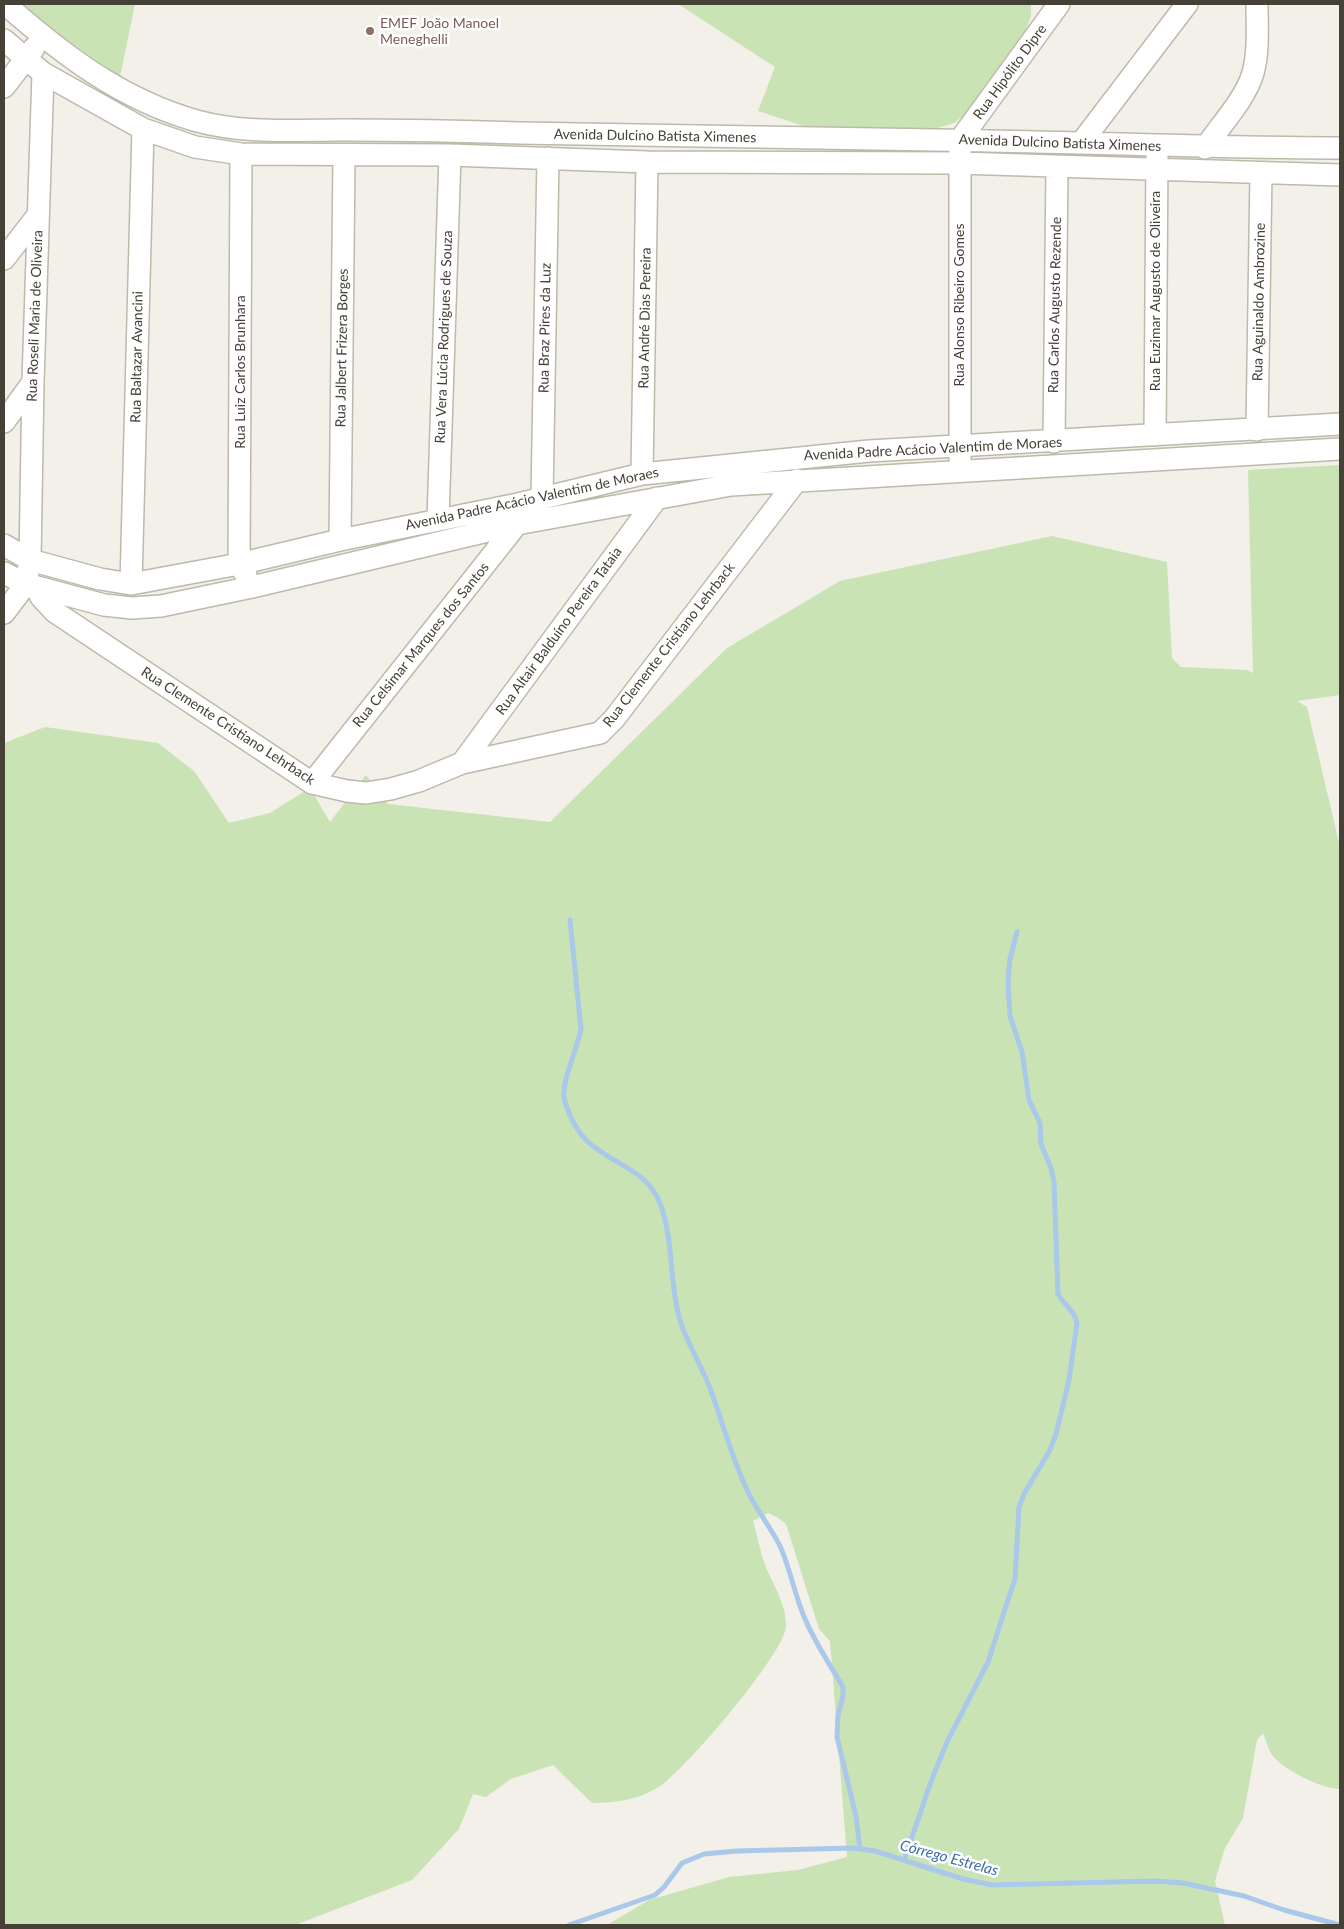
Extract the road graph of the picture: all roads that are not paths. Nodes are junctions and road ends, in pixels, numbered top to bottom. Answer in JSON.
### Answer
{"nodes":[{"id":1,"x":5,"y":4,"type":"edge"},
{"id":2,"x":1059,"y":4,"type":"edge"},
{"id":3,"x":1187,"y":4,"type":"edge"},
{"id":4,"x":1258,"y":4,"type":"edge"},
{"id":5,"x":43,"y":37,"type":"junction"},
{"id":6,"x":4,"y":40,"type":"edge"},
{"id":7,"x":26,"y":58,"type":"junction"},
{"id":8,"x":43,"y":73,"type":"junction"},
{"id":9,"x":4,"y":87,"type":"edge"},
{"id":10,"x":143,"y":130,"type":"junction"},
{"id":11,"x":960,"y":140,"type":"junction"},
{"id":12,"x":1081,"y":142,"type":"junction"},
{"id":13,"x":1158,"y":146,"type":"junction"},
{"id":14,"x":1206,"y":148,"type":"junction"},
{"id":15,"x":1340,"y":148,"type":"edge"},
{"id":16,"x":241,"y":154,"type":"junction"},
{"id":17,"x":450,"y":154,"type":"junction"},
{"id":18,"x":344,"y":156,"type":"junction"},
{"id":19,"x":548,"y":158,"type":"junction"},
{"id":20,"x":647,"y":162,"type":"junction"},
{"id":21,"x":959,"y":163,"type":"junction"},
{"id":22,"x":1057,"y":167,"type":"junction"},
{"id":23,"x":1156,"y":168,"type":"junction"},
{"id":24,"x":1261,"y":172,"type":"junction"},
{"id":25,"x":1340,"y":175,"type":"edge"},
{"id":26,"x":38,"y":214,"type":"junction"},
{"id":27,"x":4,"y":259,"type":"edge"},
{"id":28,"x":33,"y":382,"type":"junction"},
{"id":29,"x":4,"y":422,"type":"edge"},
{"id":30,"x":1340,"y":424,"type":"edge"},
{"id":31,"x":1256,"y":430,"type":"junction"},
{"id":32,"x":1155,"y":435,"type":"junction"},
{"id":33,"x":1054,"y":442,"type":"junction"},
{"id":34,"x":959,"y":447,"type":"junction"},
{"id":35,"x":1340,"y":449,"type":"edge"},
{"id":36,"x":731,"y":464,"type":"junction"},
{"id":37,"x":960,"y":470,"type":"junction"},
{"id":38,"x":642,"y":474,"type":"junction"},
{"id":39,"x":797,"y":480,"type":"junction"},
{"id":40,"x":731,"y":485,"type":"junction"},
{"id":41,"x":542,"y":497,"type":"junction"},
{"id":42,"x":656,"y":498,"type":"junction"},
{"id":43,"x":518,"y":514,"type":"junction"},
{"id":44,"x":438,"y":519,"type":"junction"},
{"id":45,"x":340,"y":540,"type":"junction"},
{"id":46,"x":4,"y":545,"type":"edge"},
{"id":47,"x":30,"y":560,"type":"junction"},
{"id":48,"x":239,"y":564,"type":"junction"},
{"id":49,"x":4,"y":573,"type":"edge"},
{"id":50,"x":131,"y":584,"type":"junction"},
{"id":51,"x":31,"y":586,"type":"junction"},
{"id":52,"x":252,"y":587,"type":"junction"},
{"id":53,"x":4,"y":613,"type":"edge"},
{"id":54,"x":462,"y":763,"type":"junction"},
{"id":55,"x":312,"y":783,"type":"junction"}],
"edges":[{"from":1,"to":5,"type":"street","name":"Avenida Dulcino Batista Ximenes"},
{"from":2,"to":11,"type":"street","name":"Rua Hipólito Dipre"},
{"from":3,"to":12,"type":"street"},
{"from":4,"to":14,"type":"street"},
{"from":5,"to":7,"type":"street"},
{"from":5,"to":11,"type":"street","name":"Avenida Dulcino Batista Ximenes"},
{"from":6,"to":7,"type":"street","name":"Avenida Dulcino Batista Ximenes"},
{"from":7,"to":8,"type":"street","name":"Avenida Dulcino Batista Ximenes"},
{"from":7,"to":9,"type":"street"},
{"from":8,"to":10,"type":"street","name":"Avenida Dulcino Batista Ximenes"},
{"from":8,"to":26,"type":"street","name":"Rua Roseli Maria de Oliveira"},
{"from":10,"to":16,"type":"street","name":"Avenida Dulcino Batista Ximenes"},
{"from":10,"to":50,"type":"street","name":"Rua Baltazar Avancini"},
{"from":11,"to":12,"type":"street","name":"Avenida Dulcino Batista Ximenes"},
{"from":11,"to":21,"type":"street","name":"Rua Alonso Ribeiro Gomes"},
{"from":12,"to":13,"type":"street","name":"Avenida Dulcino Batista Ximenes"},
{"from":13,"to":14,"type":"street","name":"Avenida Dulcino Batista Ximenes"},
{"from":13,"to":23,"type":"street","name":"Rua Euzimar Augusto de Oliveira"},
{"from":14,"to":15,"type":"street","name":"Avenida Dulcino Batista Ximenes"},
{"from":16,"to":18,"type":"street","name":"Avenida Dulcino Batista Ximenes"},
{"from":16,"to":48,"type":"street","name":"Rua Luiz Carlos Brunhara"},
{"from":17,"to":18,"type":"street","name":"Avenida Dulcino Batista Ximenes"},
{"from":17,"to":19,"type":"street","name":"Avenida Dulcino Batista Ximenes"},
{"from":17,"to":44,"type":"street","name":"Rua Vera Lúcia Rodrigues de Souza"},
{"from":18,"to":45,"type":"street","name":"Rua Jalbert Frizera Borges"},
{"from":19,"to":20,"type":"street","name":"Avenida Dulcino Batista Ximenes"},
{"from":19,"to":41,"type":"street","name":"Rua Braz Pires da Luz"},
{"from":20,"to":21,"type":"street","name":"Avenida Dulcino Batista Ximenes"},
{"from":20,"to":38,"type":"street","name":"Rua André Dias Pereira"},
{"from":21,"to":22,"type":"street","name":"Avenida Dulcino Batista Ximenes"},
{"from":21,"to":34,"type":"street","name":"Rua Alonso Ribeiro Gomes"},
{"from":22,"to":23,"type":"street","name":"Avenida Dulcino Batista Ximenes"},
{"from":22,"to":33,"type":"street","name":"Rua Carlos Augusto Rezende"},
{"from":23,"to":24,"type":"street","name":"Avenida Dulcino Batista Ximenes"},
{"from":23,"to":32,"type":"street","name":"Rua Euzimar Augusto de Oliveira"},
{"from":24,"to":25,"type":"street","name":"Avenida Dulcino Batista Ximenes"},
{"from":24,"to":31,"type":"street","name":"Rua Aguinaldo Ambrozine"},
{"from":26,"to":27,"type":"street"},
{"from":26,"to":28,"type":"street","name":"Rua Roseli Maria de Oliveira"},
{"from":28,"to":29,"type":"street"},
{"from":28,"to":47,"type":"street","name":"Rua Roseli Maria de Oliveira"},
{"from":30,"to":31,"type":"street","name":"Avenida Padre Acácio Valentim de Moraes"},
{"from":31,"to":32,"type":"street","name":"Avenida Padre Acácio Valentim de Moraes"},
{"from":32,"to":33,"type":"street","name":"Avenida Padre Acácio Valentim de Moraes"},
{"from":33,"to":34,"type":"street","name":"Avenida Padre Acácio Valentim de Moraes"},
{"from":34,"to":36,"type":"street","name":"Avenida Padre Acácio Valentim de Moraes"},
{"from":34,"to":37,"type":"street","name":"Rua Alonso Ribeiro Gomes"},
{"from":35,"to":37,"type":"street","name":"Avenida Padre Acácio Valentim de Moraes"},
{"from":36,"to":38,"type":"street","name":"Avenida Padre Acácio Valentim de Moraes"},
{"from":36,"to":40,"type":"street"},
{"from":37,"to":39,"type":"street","name":"Avenida Padre Acácio Valentim de Moraes"},
{"from":38,"to":41,"type":"street","name":"Avenida Padre Acácio Valentim de Moraes"},
{"from":39,"to":40,"type":"street","name":"Avenida Padre Acácio Valentim de Moraes"},
{"from":39,"to":54,"type":"street","name":"Rua Clemente Cristiano Lehrback"},
{"from":40,"to":42,"type":"street","name":"Avenida Padre Acácio Valentim de Moraes"},
{"from":41,"to":43,"type":"street","name":"Avenida Padre Acácio Valentim de Moraes"},
{"from":42,"to":43,"type":"street","name":"Avenida Padre Acácio Valentim de Moraes"},
{"from":42,"to":54,"type":"street","name":"Rua Altair Balduíno Pereira Tataia"},
{"from":43,"to":44,"type":"street","name":"Avenida Padre Acácio Valentim de Moraes"},
{"from":43,"to":52,"type":"street","name":"Avenida Padre Acácio Valentim de Moraes"},
{"from":43,"to":55,"type":"street","name":"Rua Celsimar Marques dos Santos"},
{"from":44,"to":45,"type":"street","name":"Avenida Padre Acácio Valentim de Moraes"},
{"from":45,"to":48,"type":"street","name":"Avenida Padre Acácio Valentim de Moraes"},
{"from":46,"to":47,"type":"street","name":"Avenida Padre Acácio Valentim de Moraes"},
{"from":47,"to":50,"type":"street","name":"Avenida Padre Acácio Valentim de Moraes"},
{"from":47,"to":51,"type":"street","name":"Rua Roseli Maria de Oliveira"},
{"from":48,"to":50,"type":"street","name":"Avenida Padre Acácio Valentim de Moraes"},
{"from":48,"to":52,"type":"street","name":"Rua Luiz Carlos Brunhara"},
{"from":49,"to":51,"type":"street","name":"Avenida Padre Acácio Valentim de Moraes"},
{"from":51,"to":52,"type":"street","name":"Avenida Padre Acácio Valentim de Moraes"},
{"from":51,"to":53,"type":"street"},
{"from":51,"to":55,"type":"street","name":"Rua Clemente Cristiano Lehrback"},
{"from":54,"to":55,"type":"street","name":"Rua Clemente Cristiano Lehrback"}]}
